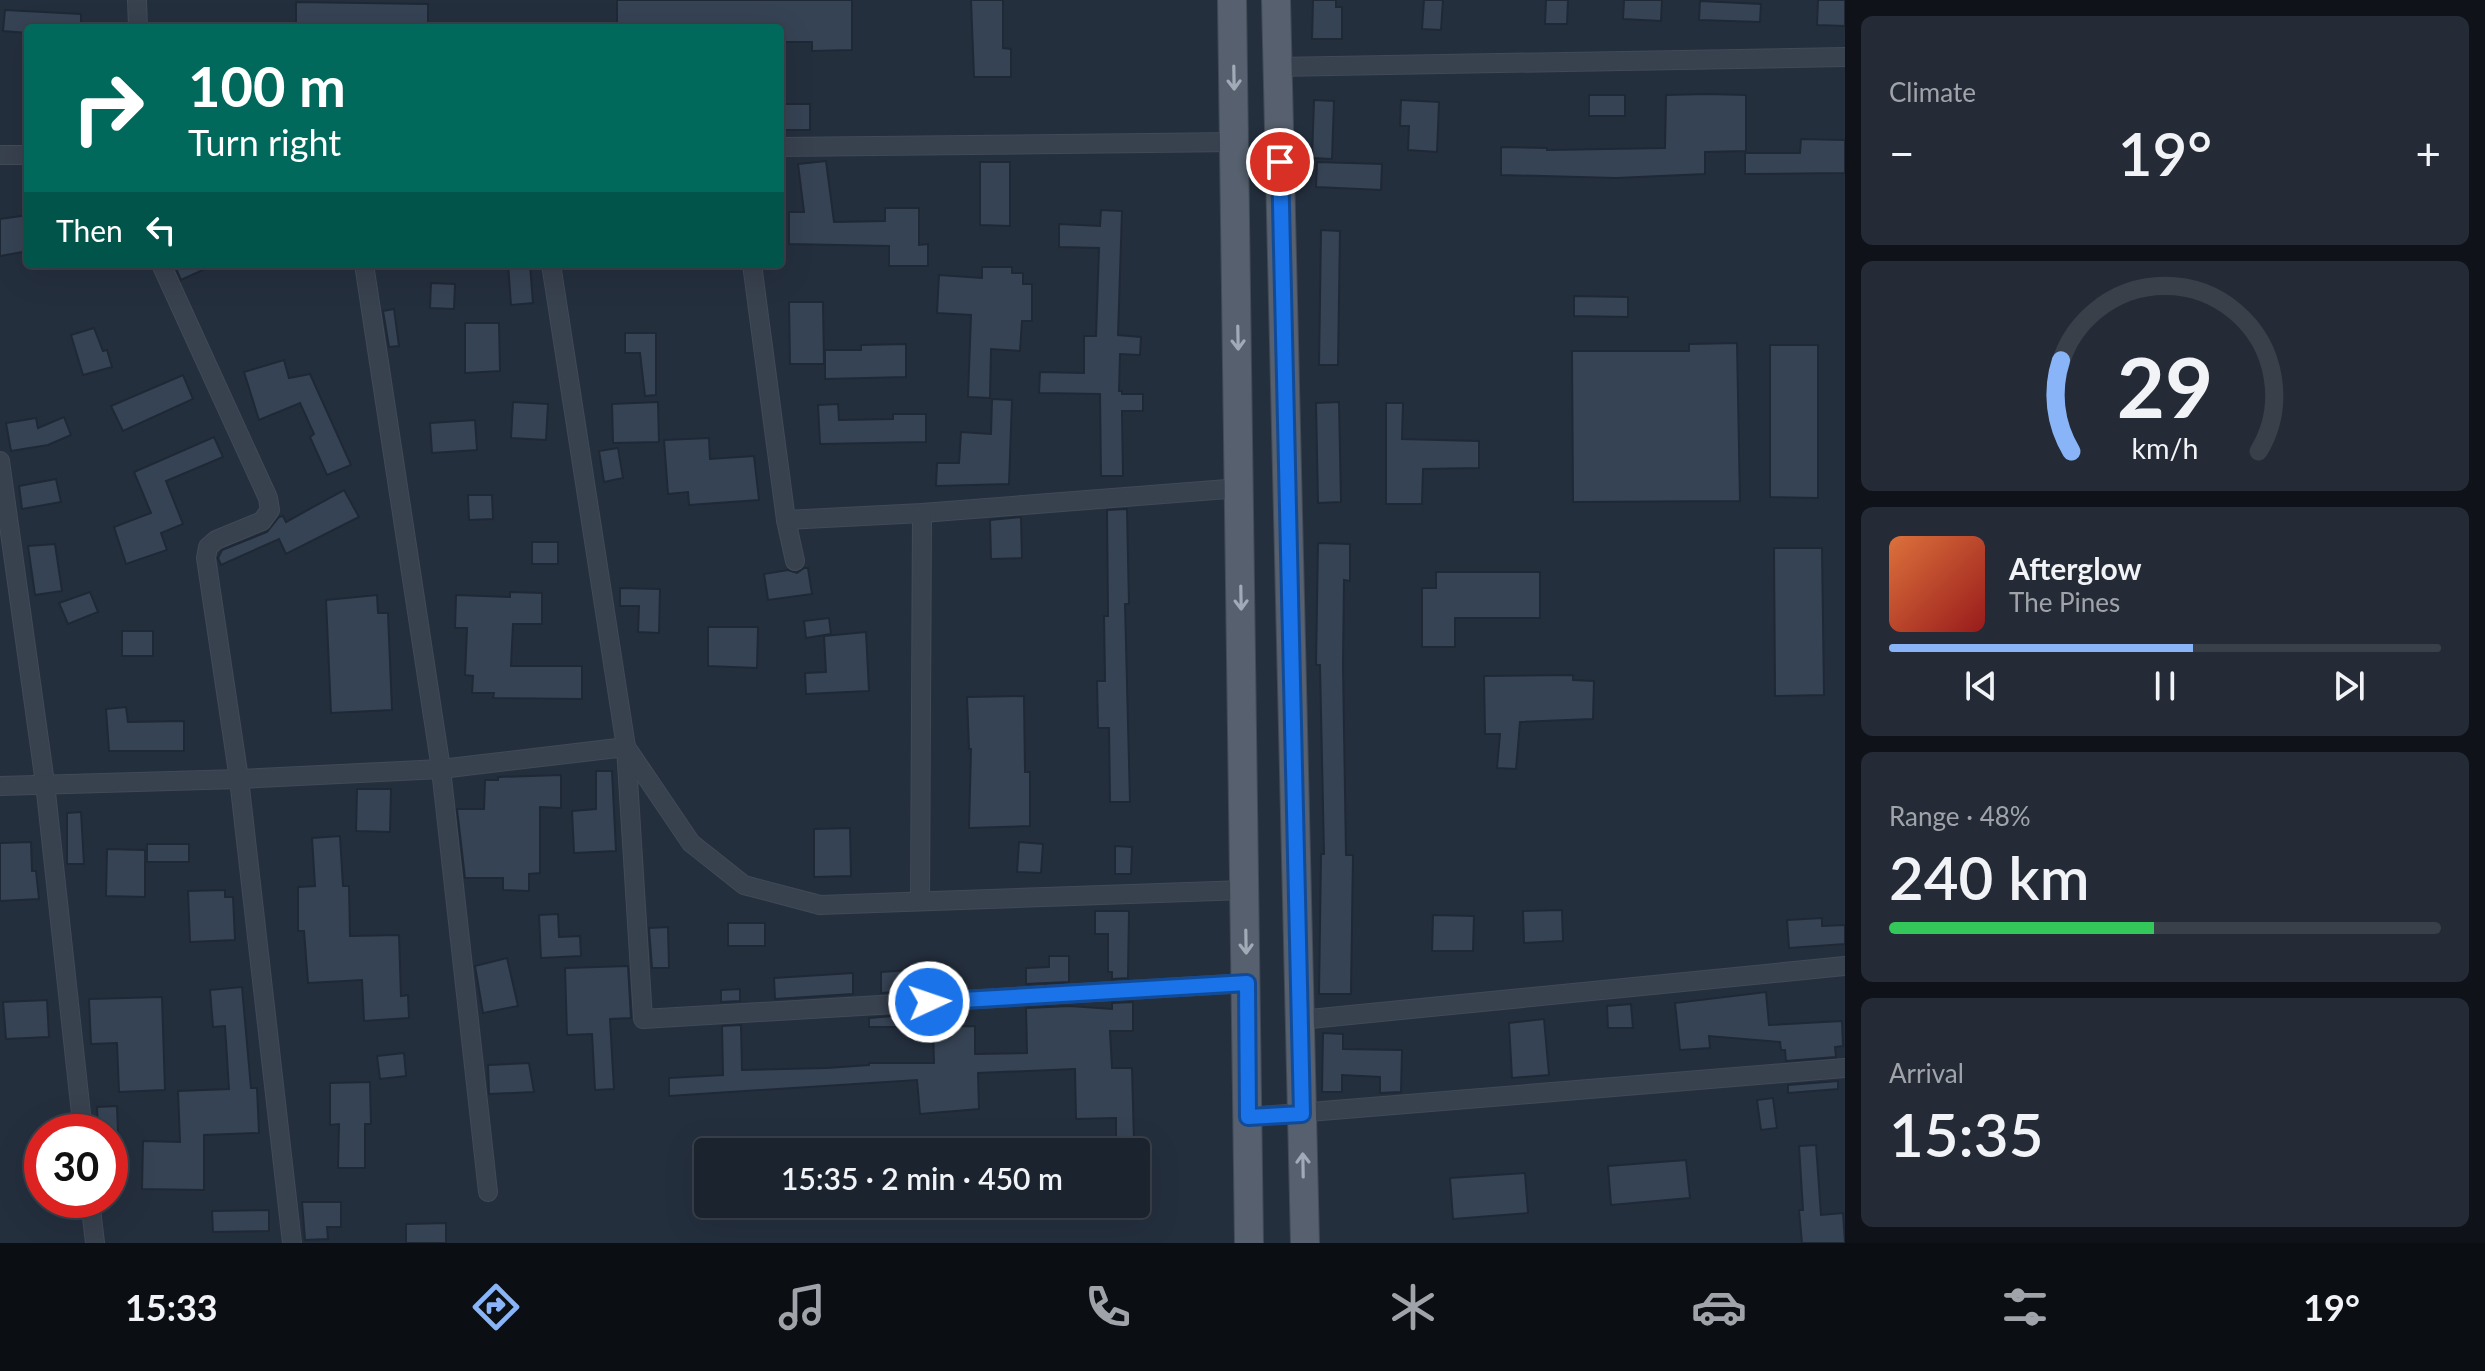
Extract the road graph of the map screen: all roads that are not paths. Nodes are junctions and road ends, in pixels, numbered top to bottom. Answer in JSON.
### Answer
{"nodes":[{"id":1,"x":137,"y":0,"type":"edge"},
{"id":2,"x":1232,"y":0,"type":"edge"},
{"id":3,"x":1276,"y":0,"type":"edge"},
{"id":4,"x":138,"y":24,"type":"edge"},
{"id":5,"x":1845,"y":57,"type":"edge"},
{"id":6,"x":1277,"y":67,"type":"junction"},
{"id":7,"x":1235,"y":142,"type":"junction"},
{"id":8,"x":784,"y":147,"type":"edge"},
{"id":9,"x":0,"y":155,"type":"edge"},
{"id":10,"x":24,"y":155,"type":"edge"},
{"id":11,"x":163,"y":268,"type":"edge"},
{"id":12,"x":365,"y":268,"type":"edge"},
{"id":13,"x":552,"y":268,"type":"edge"},
{"id":14,"x":753,"y":268,"type":"edge"},
{"id":15,"x":0,"y":461,"type":"edge"},
{"id":16,"x":1240,"y":488,"type":"junction"},
{"id":17,"x":922,"y":513,"type":"junction"},
{"id":18,"x":786,"y":520,"type":"junction"},
{"id":19,"x":795,"y":561,"type":"dead end"},
{"id":20,"x":626,"y":747,"type":"junction"},
{"id":21,"x":441,"y":769,"type":"junction"},
{"id":22,"x":239,"y":779,"type":"junction"},
{"id":23,"x":45,"y":783,"type":"junction"},
{"id":24,"x":0,"y":786,"type":"edge"},
{"id":25,"x":1245,"y":890,"type":"junction"},
{"id":26,"x":920,"y":901,"type":"junction"},
{"id":27,"x":1845,"y":966,"type":"edge"},
{"id":28,"x":1247,"y":983,"type":"junction"},
{"id":29,"x":1300,"y":1020,"type":"junction"},
{"id":30,"x":1845,"y":1068,"type":"edge"},
{"id":31,"x":81,"y":1114,"type":"edge"},
{"id":32,"x":1302,"y":1114,"type":"junction"},
{"id":33,"x":1248,"y":1117,"type":"junction"},
{"id":34,"x":488,"y":1192,"type":"dead end"},
{"id":35,"x":92,"y":1218,"type":"edge"},
{"id":36,"x":95,"y":1243,"type":"edge"},
{"id":37,"x":292,"y":1243,"type":"edge"},
{"id":38,"x":1249,"y":1243,"type":"edge"},
{"id":39,"x":1305,"y":1243,"type":"edge"}],
"edges":[{"from":1,"to":4,"type":"street"},
{"from":2,"to":7,"type":"main road","one_way":true},
{"from":3,"to":6,"type":"main road"},
{"from":5,"to":6,"type":"street"},
{"from":6,"to":29,"type":"main road"},
{"from":7,"to":8,"type":"street"},
{"from":7,"to":16,"type":"main road","one_way":true},
{"from":9,"to":10,"type":"street"},
{"from":11,"to":22,"type":"street"},
{"from":12,"to":21,"type":"street"},
{"from":13,"to":20,"type":"street"},
{"from":14,"to":18,"type":"street"},
{"from":15,"to":23,"type":"street"},
{"from":16,"to":17,"type":"street"},
{"from":16,"to":25,"type":"main road","one_way":true},
{"from":17,"to":18,"type":"street"},
{"from":17,"to":26,"type":"street"},
{"from":18,"to":19,"type":"street"},
{"from":20,"to":21,"type":"street"},
{"from":20,"to":26,"type":"street"},
{"from":20,"to":28,"type":"street"},
{"from":21,"to":22,"type":"street"},
{"from":21,"to":34,"type":"street"},
{"from":22,"to":23,"type":"street"},
{"from":22,"to":37,"type":"street"},
{"from":23,"to":24,"type":"street"},
{"from":23,"to":31,"type":"street"},
{"from":25,"to":26,"type":"street"},
{"from":25,"to":28,"type":"main road","one_way":true},
{"from":27,"to":29,"type":"street"},
{"from":28,"to":33,"type":"main road"},
{"from":29,"to":32,"type":"main road"},
{"from":30,"to":32,"type":"street"},
{"from":32,"to":33,"type":"street"},
{"from":39,"to":32,"type":"main road","one_way":true},
{"from":33,"to":38,"type":"main road"},
{"from":35,"to":36,"type":"street"}]}
